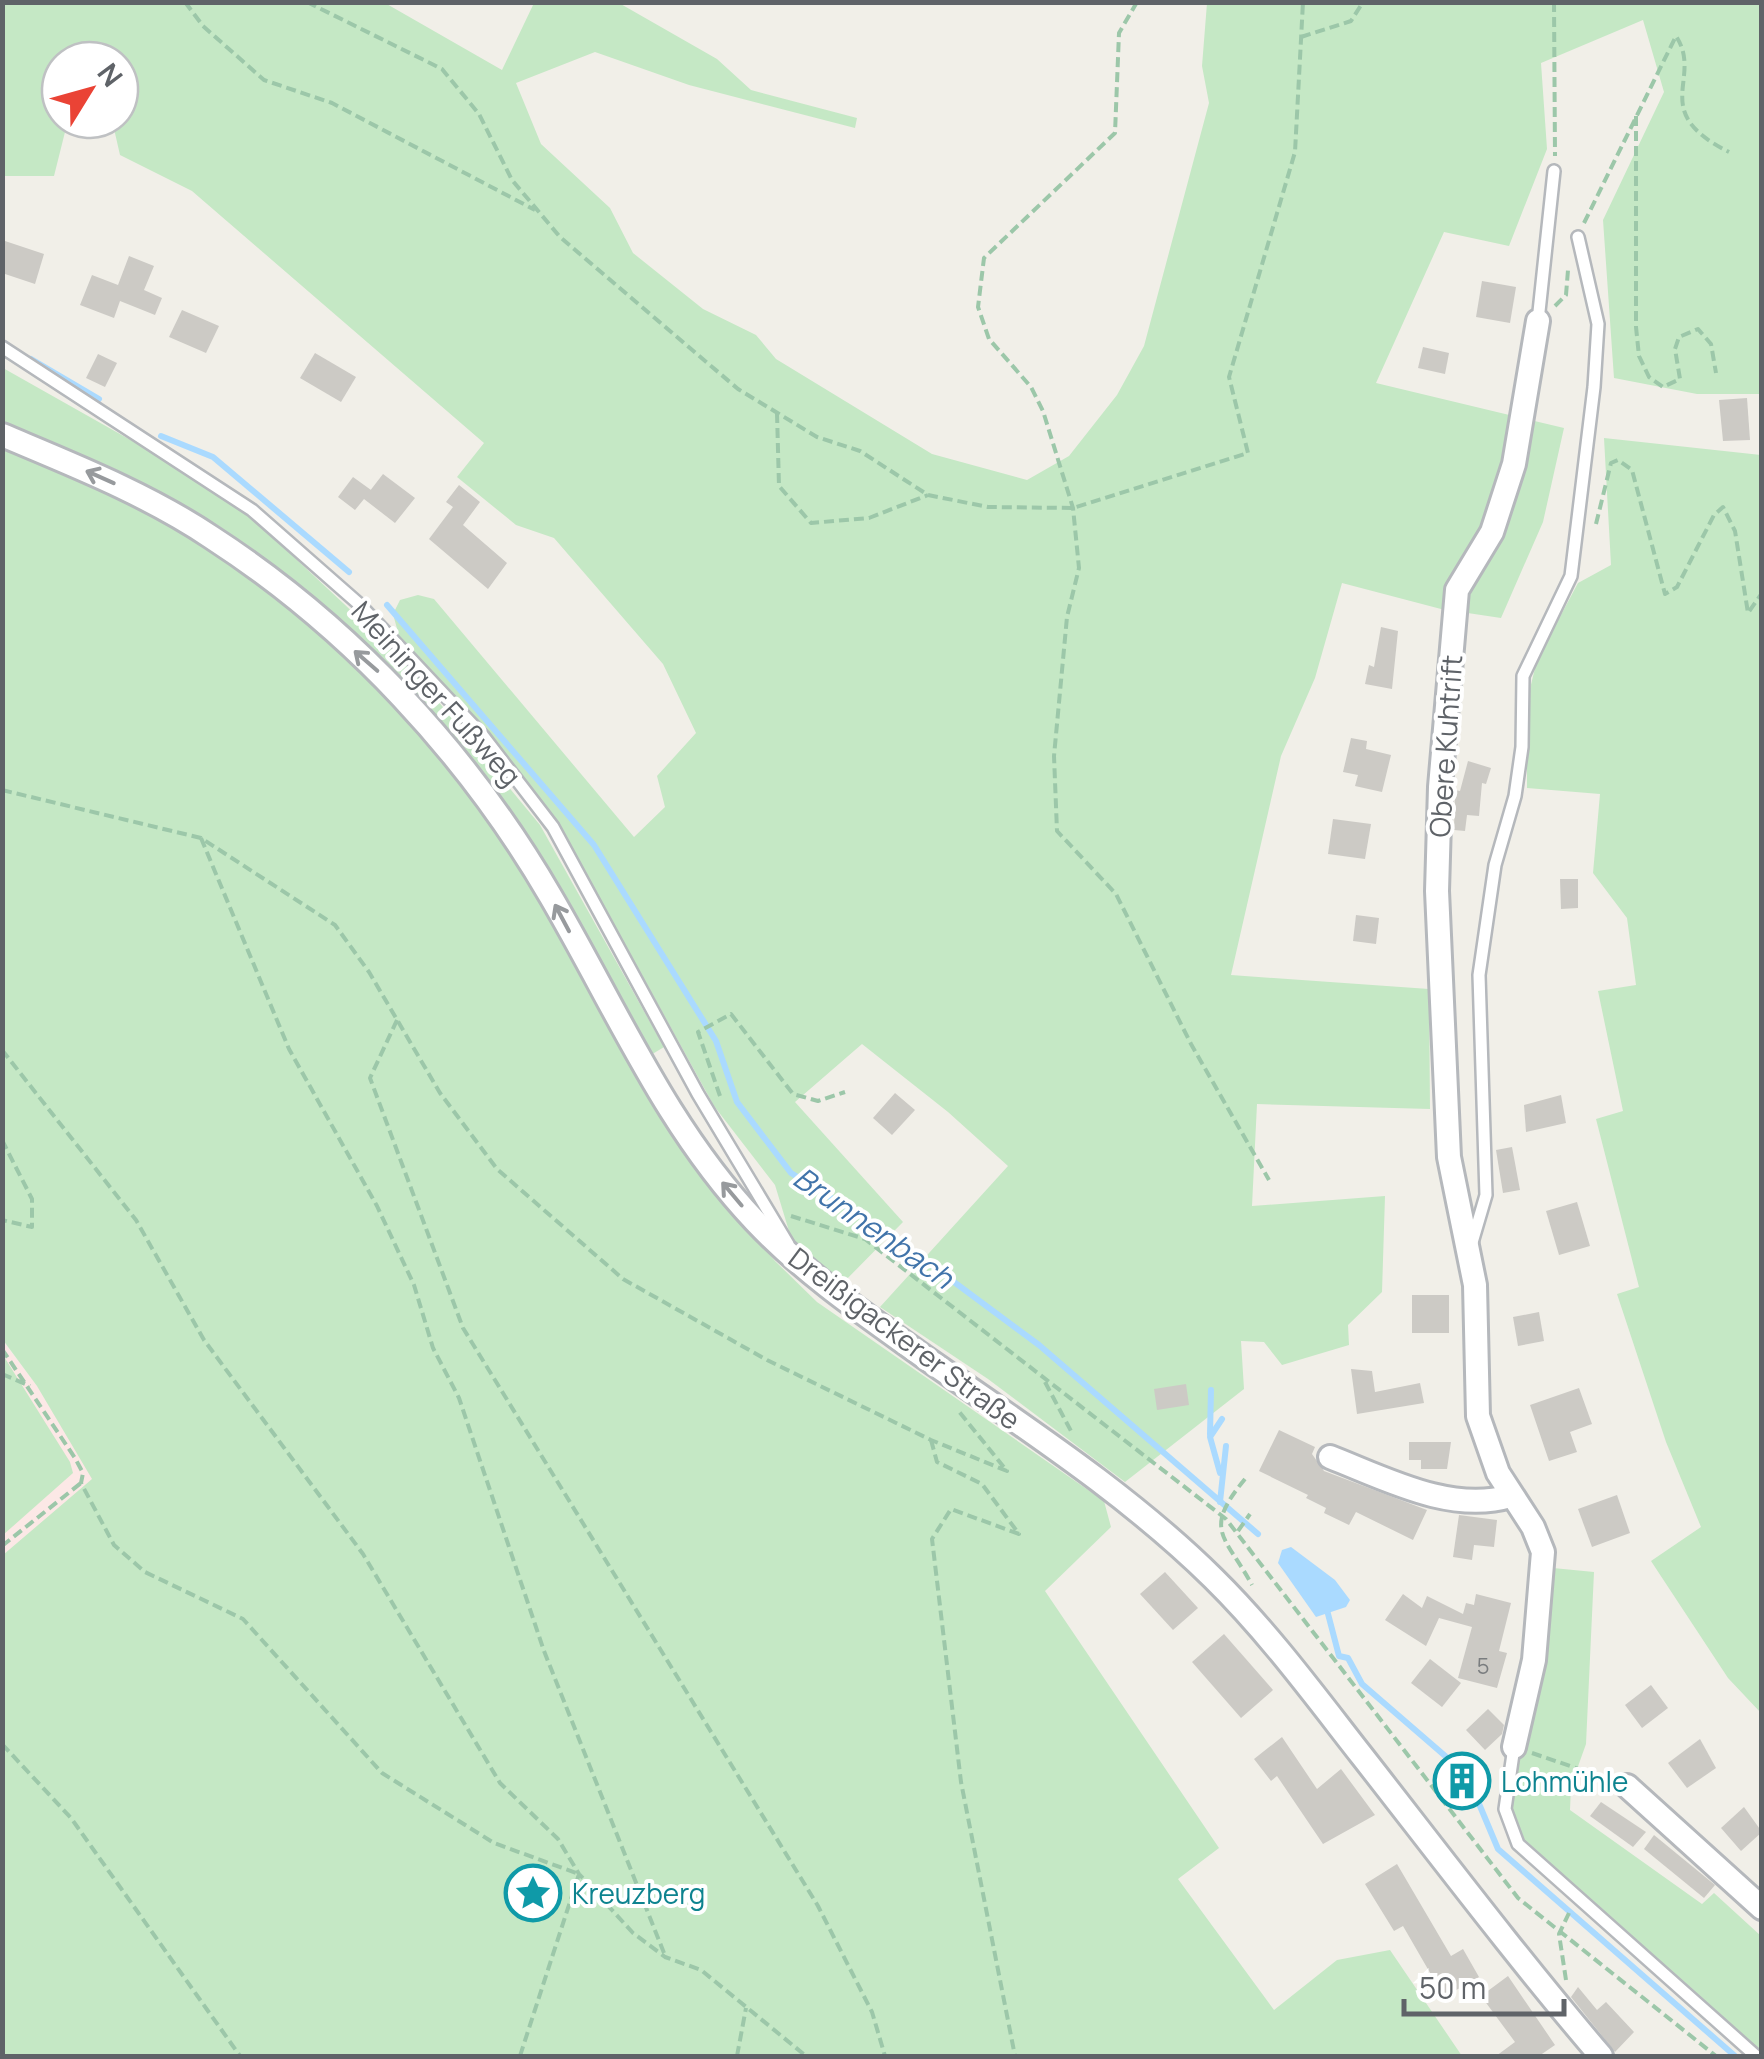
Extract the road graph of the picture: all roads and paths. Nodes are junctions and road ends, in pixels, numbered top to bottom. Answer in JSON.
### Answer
{"nodes":[{"id":1,"x":185,"y":2,"type":"edge"},
{"id":2,"x":308,"y":2,"type":"edge"},
{"id":3,"x":1137,"y":2,"type":"edge"},
{"id":4,"x":1304,"y":2,"type":"edge"},
{"id":5,"x":1362,"y":2,"type":"edge"},
{"id":6,"x":1554,"y":2,"type":"edge"},
{"id":7,"x":1302,"y":37,"type":"junction"},
{"id":8,"x":1636,"y":112,"type":"junction"},
{"id":9,"x":1729,"y":152,"type":"dead end"},
{"id":10,"x":1554,"y":171,"type":"joint"},
{"id":11,"x":539,"y":212,"type":"junction"},
{"id":12,"x":1578,"y":236,"type":"junction"},
{"id":13,"x":1538,"y":321,"type":"junction"},
{"id":14,"x":2,"y":348,"type":"edge"},
{"id":15,"x":1716,"y":373,"type":"dead end"},
{"id":16,"x":778,"y":413,"type":"junction"},
{"id":17,"x":2,"y":435,"type":"edge"},
{"id":18,"x":928,"y":495,"type":"junction"},
{"id":19,"x":1073,"y":508,"type":"junction"},
{"id":20,"x":1594,"y":528,"type":"dead end"},
{"id":21,"x":1762,"y":593,"type":"edge"},
{"id":22,"x":2,"y":790,"type":"edge"},
{"id":23,"x":201,"y":838,"type":"junction"},
{"id":24,"x":397,"y":1019,"type":"junction"},
{"id":25,"x":698,"y":1032,"type":"dead end"},
{"id":26,"x":2,"y":1050,"type":"edge"},
{"id":27,"x":845,"y":1092,"type":"dead end"},
{"id":28,"x":2,"y":1140,"type":"edge"},
{"id":29,"x":1269,"y":1180,"type":"dead end"},
{"id":30,"x":2,"y":1220,"type":"edge"},
{"id":31,"x":804,"y":1220,"type":"dead end"},
{"id":32,"x":1471,"y":1246,"type":"junction"},
{"id":33,"x":799,"y":1265,"type":"junction"},
{"id":34,"x":2,"y":1349,"type":"edge"},
{"id":35,"x":2,"y":1374,"type":"edge"},
{"id":36,"x":1043,"y":1377,"type":"junction"},
{"id":37,"x":30,"y":1386,"type":"junction"},
{"id":38,"x":950,"y":1400,"type":"dead end"},
{"id":39,"x":1060,"y":1429,"type":"dead end"},
{"id":40,"x":931,"y":1440,"type":"junction"},
{"id":41,"x":1330,"y":1457,"type":"dead end"},
{"id":42,"x":1245,"y":1479,"type":"dead end"},
{"id":43,"x":81,"y":1482,"type":"junction"},
{"id":44,"x":1510,"y":1496,"type":"junction"},
{"id":45,"x":1220,"y":1513,"type":"junction"},
{"id":46,"x":1250,"y":1514,"type":"dead end"},
{"id":47,"x":1238,"y":1532,"type":"junction"},
{"id":48,"x":2,"y":1546,"type":"edge"},
{"id":49,"x":2,"y":1744,"type":"edge"},
{"id":50,"x":1514,"y":1747,"type":"junction"},
{"id":51,"x":1627,"y":1786,"type":"joint"},
{"id":52,"x":579,"y":1874,"type":"junction"},
{"id":53,"x":1762,"y":1908,"type":"edge"},
{"id":54,"x":1566,"y":1918,"type":"dead end"},
{"id":55,"x":1558,"y":1934,"type":"junction"},
{"id":56,"x":665,"y":1957,"type":"junction"},
{"id":57,"x":1558,"y":2007,"type":"junction"},
{"id":58,"x":746,"y":2008,"type":"junction"},
{"id":59,"x":240,"y":2056,"type":"edge"},
{"id":60,"x":520,"y":2056,"type":"edge"},
{"id":61,"x":737,"y":2056,"type":"edge"},
{"id":62,"x":806,"y":2056,"type":"edge"},
{"id":63,"x":885,"y":2056,"type":"edge"},
{"id":64,"x":1015,"y":2056,"type":"edge"},
{"id":65,"x":1601,"y":2056,"type":"edge"},
{"id":66,"x":1716,"y":2056,"type":"edge"},
{"id":67,"x":1756,"y":2056,"type":"edge"}],
"edges":[{"from":1,"to":11,"type":"path"},
{"from":2,"to":11,"type":"path"},
{"from":3,"to":19,"type":"path"},
{"from":4,"to":7,"type":"path"},
{"from":5,"to":7,"type":"path"},
{"from":6,"to":10,"type":"path"},
{"from":7,"to":19,"type":"path"},
{"from":8,"to":9,"type":"path"},
{"from":8,"to":12,"type":"path"},
{"from":8,"to":15,"type":"path"},
{"from":10,"to":13,"type":"lane","name":"Obere Kuhtrift"},
{"from":11,"to":16,"type":"path"},
{"from":12,"to":13,"type":"path"},
{"from":12,"to":32,"type":"lane"},
{"from":13,"to":32,"type":"street","name":"Obere Kuhtrift"},
{"from":14,"to":33,"type":"lane","name":"Meininger Fußweg"},
{"from":16,"to":18,"type":"path"},
{"from":16,"to":18,"type":"path"},
{"from":33,"to":17,"type":"street","name":"Dreißigackerer Straße","one_way":true},
{"from":18,"to":19,"type":"path"},
{"from":19,"to":29,"type":"path"},
{"from":20,"to":21,"type":"path"},
{"from":22,"to":23,"type":"path"},
{"from":23,"to":24,"type":"path"},
{"from":23,"to":56,"type":"path"},
{"from":24,"to":40,"type":"path"},
{"from":24,"to":63,"type":"path"},
{"from":25,"to":27,"type":"path"},
{"from":26,"to":52,"type":"path"},
{"from":28,"to":30,"type":"path"},
{"from":31,"to":36,"type":"path"},
{"from":32,"to":44,"type":"street","name":"Obere Kuhtrift"},
{"from":33,"to":57,"type":"street","name":"Dreißigackerer Straße"},
{"from":34,"to":37,"type":"path"},
{"from":35,"to":37,"type":"path"},
{"from":36,"to":39,"type":"path"},
{"from":36,"to":45,"type":"path"},
{"from":37,"to":43,"type":"path"},
{"from":38,"to":40,"type":"path"},
{"from":40,"to":64,"type":"path"},
{"from":41,"to":44,"type":"street"},
{"from":42,"to":45,"type":"path"},
{"from":43,"to":48,"type":"path"},
{"from":43,"to":52,"type":"path"},
{"from":44,"to":50,"type":"street","name":"Obere Kuhtrift"},
{"from":45,"to":47,"type":"path"},
{"from":46,"to":47,"type":"path"},
{"from":47,"to":55,"type":"path"},
{"from":49,"to":59,"type":"path"},
{"from":50,"to":51,"type":"path"},
{"from":50,"to":67,"type":"lane","name":"Obere Kuhtrift"},
{"from":51,"to":53,"type":"street"},
{"from":52,"to":56,"type":"path"},
{"from":52,"to":60,"type":"path"},
{"from":54,"to":55,"type":"path"},
{"from":55,"to":57,"type":"path"},
{"from":55,"to":66,"type":"path"},
{"from":56,"to":58,"type":"path"},
{"from":57,"to":65,"type":"street","name":"Dreißigackerer Straße"},
{"from":58,"to":61,"type":"path"},
{"from":58,"to":62,"type":"path"}]}
